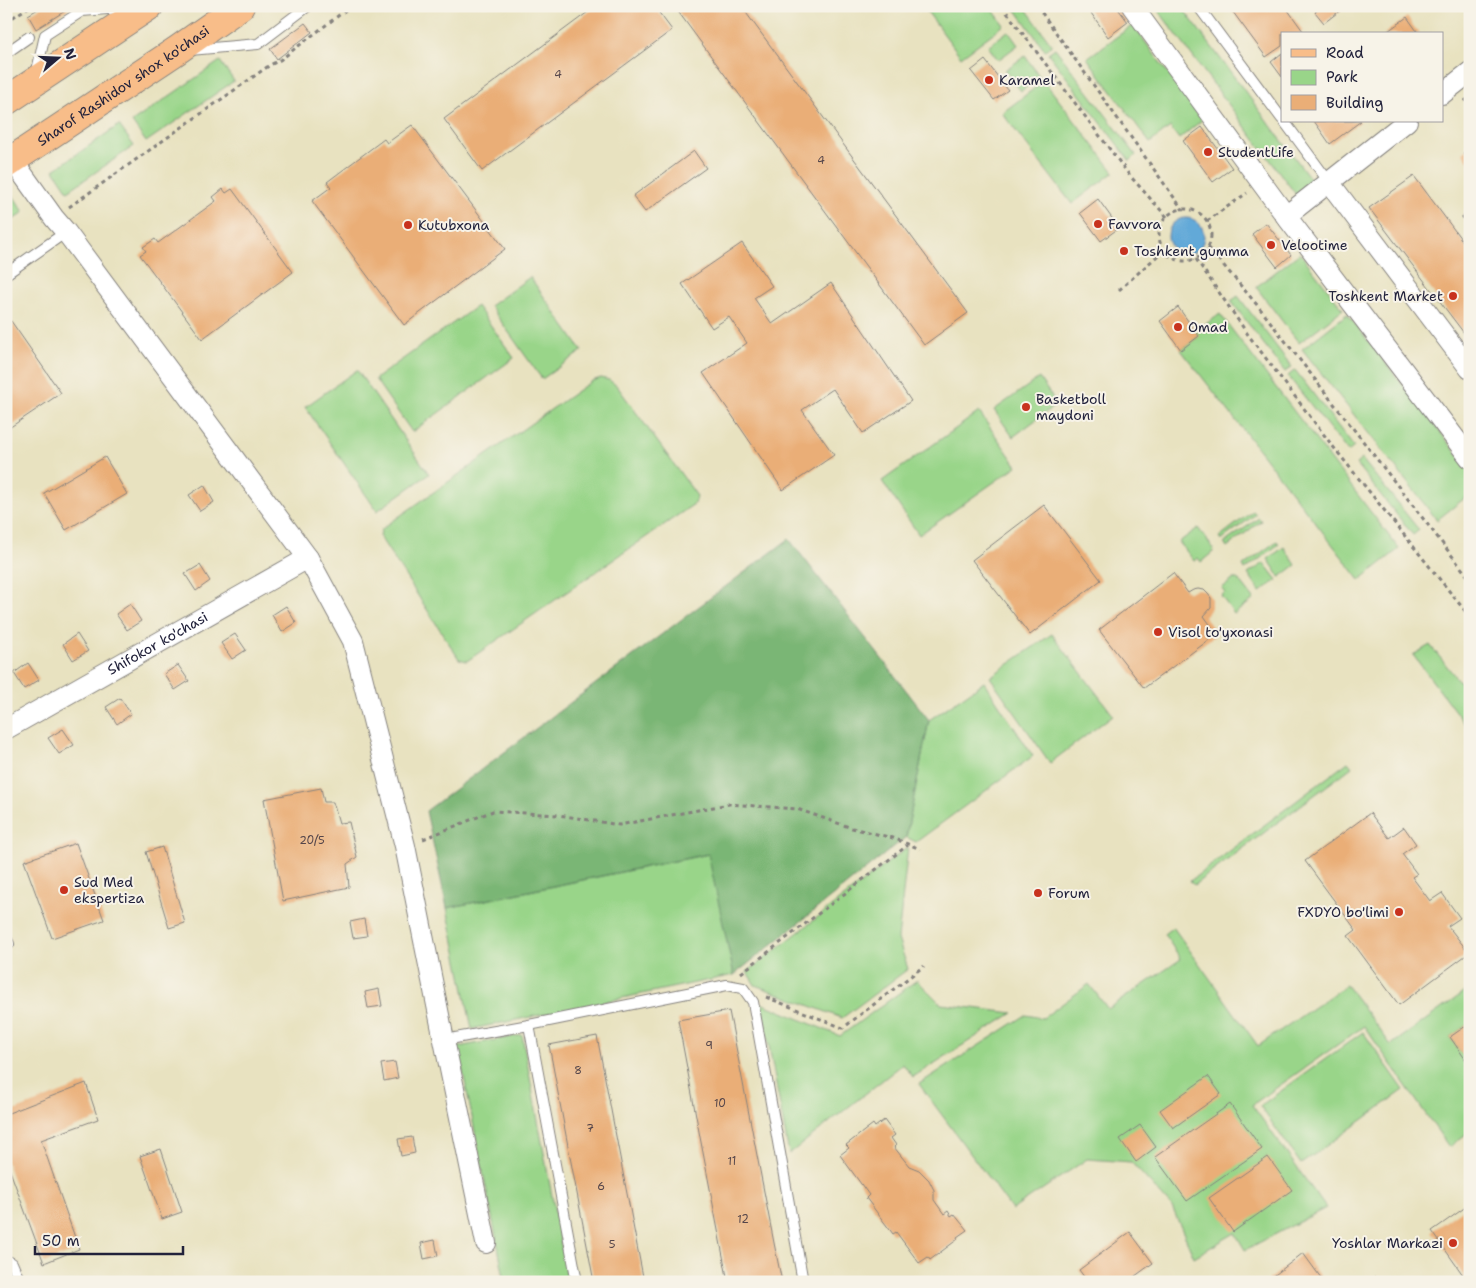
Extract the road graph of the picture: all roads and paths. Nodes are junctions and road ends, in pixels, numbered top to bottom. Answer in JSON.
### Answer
{"nodes":[{"id":1,"x":30,"y":6,"type":"edge"},
{"id":2,"x":149,"y":6,"type":"edge"},
{"id":3,"x":240,"y":6,"type":"edge"},
{"id":4,"x":308,"y":6,"type":"edge"},
{"id":5,"x":351,"y":6,"type":"edge"},
{"id":6,"x":1002,"y":6,"type":"edge"},
{"id":7,"x":1037,"y":6,"type":"edge"},
{"id":8,"x":1132,"y":6,"type":"edge"},
{"id":9,"x":1198,"y":6,"type":"edge"},
{"id":10,"x":6,"y":22,"type":"edge"},
{"id":11,"x":29,"y":37,"type":"dead end"},
{"id":12,"x":176,"y":51,"type":"junction"},
{"id":13,"x":6,"y":53,"type":"edge"},
{"id":14,"x":1470,"y":72,"type":"edge"},
{"id":15,"x":1444,"y":92,"type":"edge"},
{"id":16,"x":6,"y":101,"type":"edge"},
{"id":17,"x":1281,"y":117,"type":"edge"},
{"id":18,"x":1284,"y":122,"type":"edge"},
{"id":19,"x":1406,"y":122,"type":"edge"},
{"id":20,"x":8,"y":158,"type":"edge"},
{"id":21,"x":1260,"y":180,"type":"junction"},
{"id":22,"x":1329,"y":182,"type":"junction"},
{"id":23,"x":1183,"y":210,"type":"junction"},
{"id":24,"x":1470,"y":213,"type":"edge"},
{"id":25,"x":1286,"y":216,"type":"junction"},
{"id":26,"x":1167,"y":217,"type":"junction"},
{"id":27,"x":1462,"y":218,"type":"dead end"},
{"id":28,"x":1207,"y":221,"type":"junction"},
{"id":29,"x":60,"y":225,"type":"junction"},
{"id":30,"x":1208,"y":247,"type":"junction"},
{"id":31,"x":1164,"y":250,"type":"junction"},
{"id":32,"x":1196,"y":259,"type":"junction"},
{"id":33,"x":6,"y":274,"type":"edge"},
{"id":34,"x":1119,"y":290,"type":"dead end"},
{"id":35,"x":1470,"y":369,"type":"edge"},
{"id":36,"x":1470,"y":458,"type":"edge"},
{"id":37,"x":308,"y":558,"type":"junction"},
{"id":38,"x":1470,"y":579,"type":"edge"},
{"id":39,"x":1470,"y":617,"type":"edge"},
{"id":40,"x":6,"y":729,"type":"edge"},
{"id":41,"x":909,"y":844,"type":"junction"},
{"id":42,"x":405,"y":846,"type":"junction"},
{"id":43,"x":920,"y":849,"type":"dead end"},
{"id":44,"x":924,"y":966,"type":"dead end"},
{"id":45,"x":727,"y":985,"type":"junction"},
{"id":46,"x":743,"y":988,"type":"junction"},
{"id":47,"x":528,"y":1025,"type":"junction"},
{"id":48,"x":444,"y":1040,"type":"junction"},
{"id":49,"x":486,"y":1242,"type":"dead end"},
{"id":50,"x":6,"y":1260,"type":"edge"},
{"id":51,"x":20,"y":1282,"type":"edge"},
{"id":52,"x":577,"y":1282,"type":"edge"},
{"id":53,"x":803,"y":1282,"type":"edge"}],
"edges":[{"from":1,"to":10,"type":"path"},
{"from":2,"to":16,"type":"main road"},
{"from":3,"to":12,"type":"main road","name":"Sharof Rashidov shox ko'chasi"},
{"from":4,"to":12,"type":"lane"},
{"from":5,"to":29,"type":"path"},
{"from":6,"to":26,"type":"path"},
{"from":7,"to":23,"type":"path"},
{"from":8,"to":21,"type":"street"},
{"from":9,"to":17,"type":"lane"},
{"from":11,"to":13,"type":"lane"},
{"from":12,"to":20,"type":"main road","name":"Sharof Rashidov shox ko'chasi"},
{"from":14,"to":15,"type":"street"},
{"from":18,"to":22,"type":"lane"},
{"from":19,"to":22,"type":"street"},
{"from":20,"to":29,"type":"street"},
{"from":21,"to":25,"type":"street"},
{"from":21,"to":28,"type":"path"},
{"from":22,"to":25,"type":"street"},
{"from":22,"to":35,"type":"street"},
{"from":23,"to":26,"type":"path"},
{"from":23,"to":28,"type":"path"},
{"from":24,"to":27,"type":"path"},
{"from":25,"to":36,"type":"street"},
{"from":26,"to":31,"type":"path"},
{"from":28,"to":30,"type":"path"},
{"from":29,"to":33,"type":"lane"},
{"from":29,"to":37,"type":"street"},
{"from":30,"to":32,"type":"path"},
{"from":30,"to":38,"type":"path"},
{"from":31,"to":32,"type":"path"},
{"from":31,"to":34,"type":"path"},
{"from":32,"to":39,"type":"path"},
{"from":37,"to":40,"type":"street","name":"Shifokor ko'chasi"},
{"from":37,"to":42,"type":"street"},
{"from":41,"to":42,"type":"path"},
{"from":41,"to":43,"type":"path"},
{"from":41,"to":45,"type":"path"},
{"from":42,"to":48,"type":"street"},
{"from":44,"to":46,"type":"path"},
{"from":45,"to":46,"type":"lane"},
{"from":45,"to":47,"type":"lane"},
{"from":46,"to":53,"type":"lane"},
{"from":47,"to":48,"type":"lane"},
{"from":47,"to":52,"type":"lane"},
{"from":48,"to":49,"type":"street"},
{"from":50,"to":51,"type":"lane"}]}
